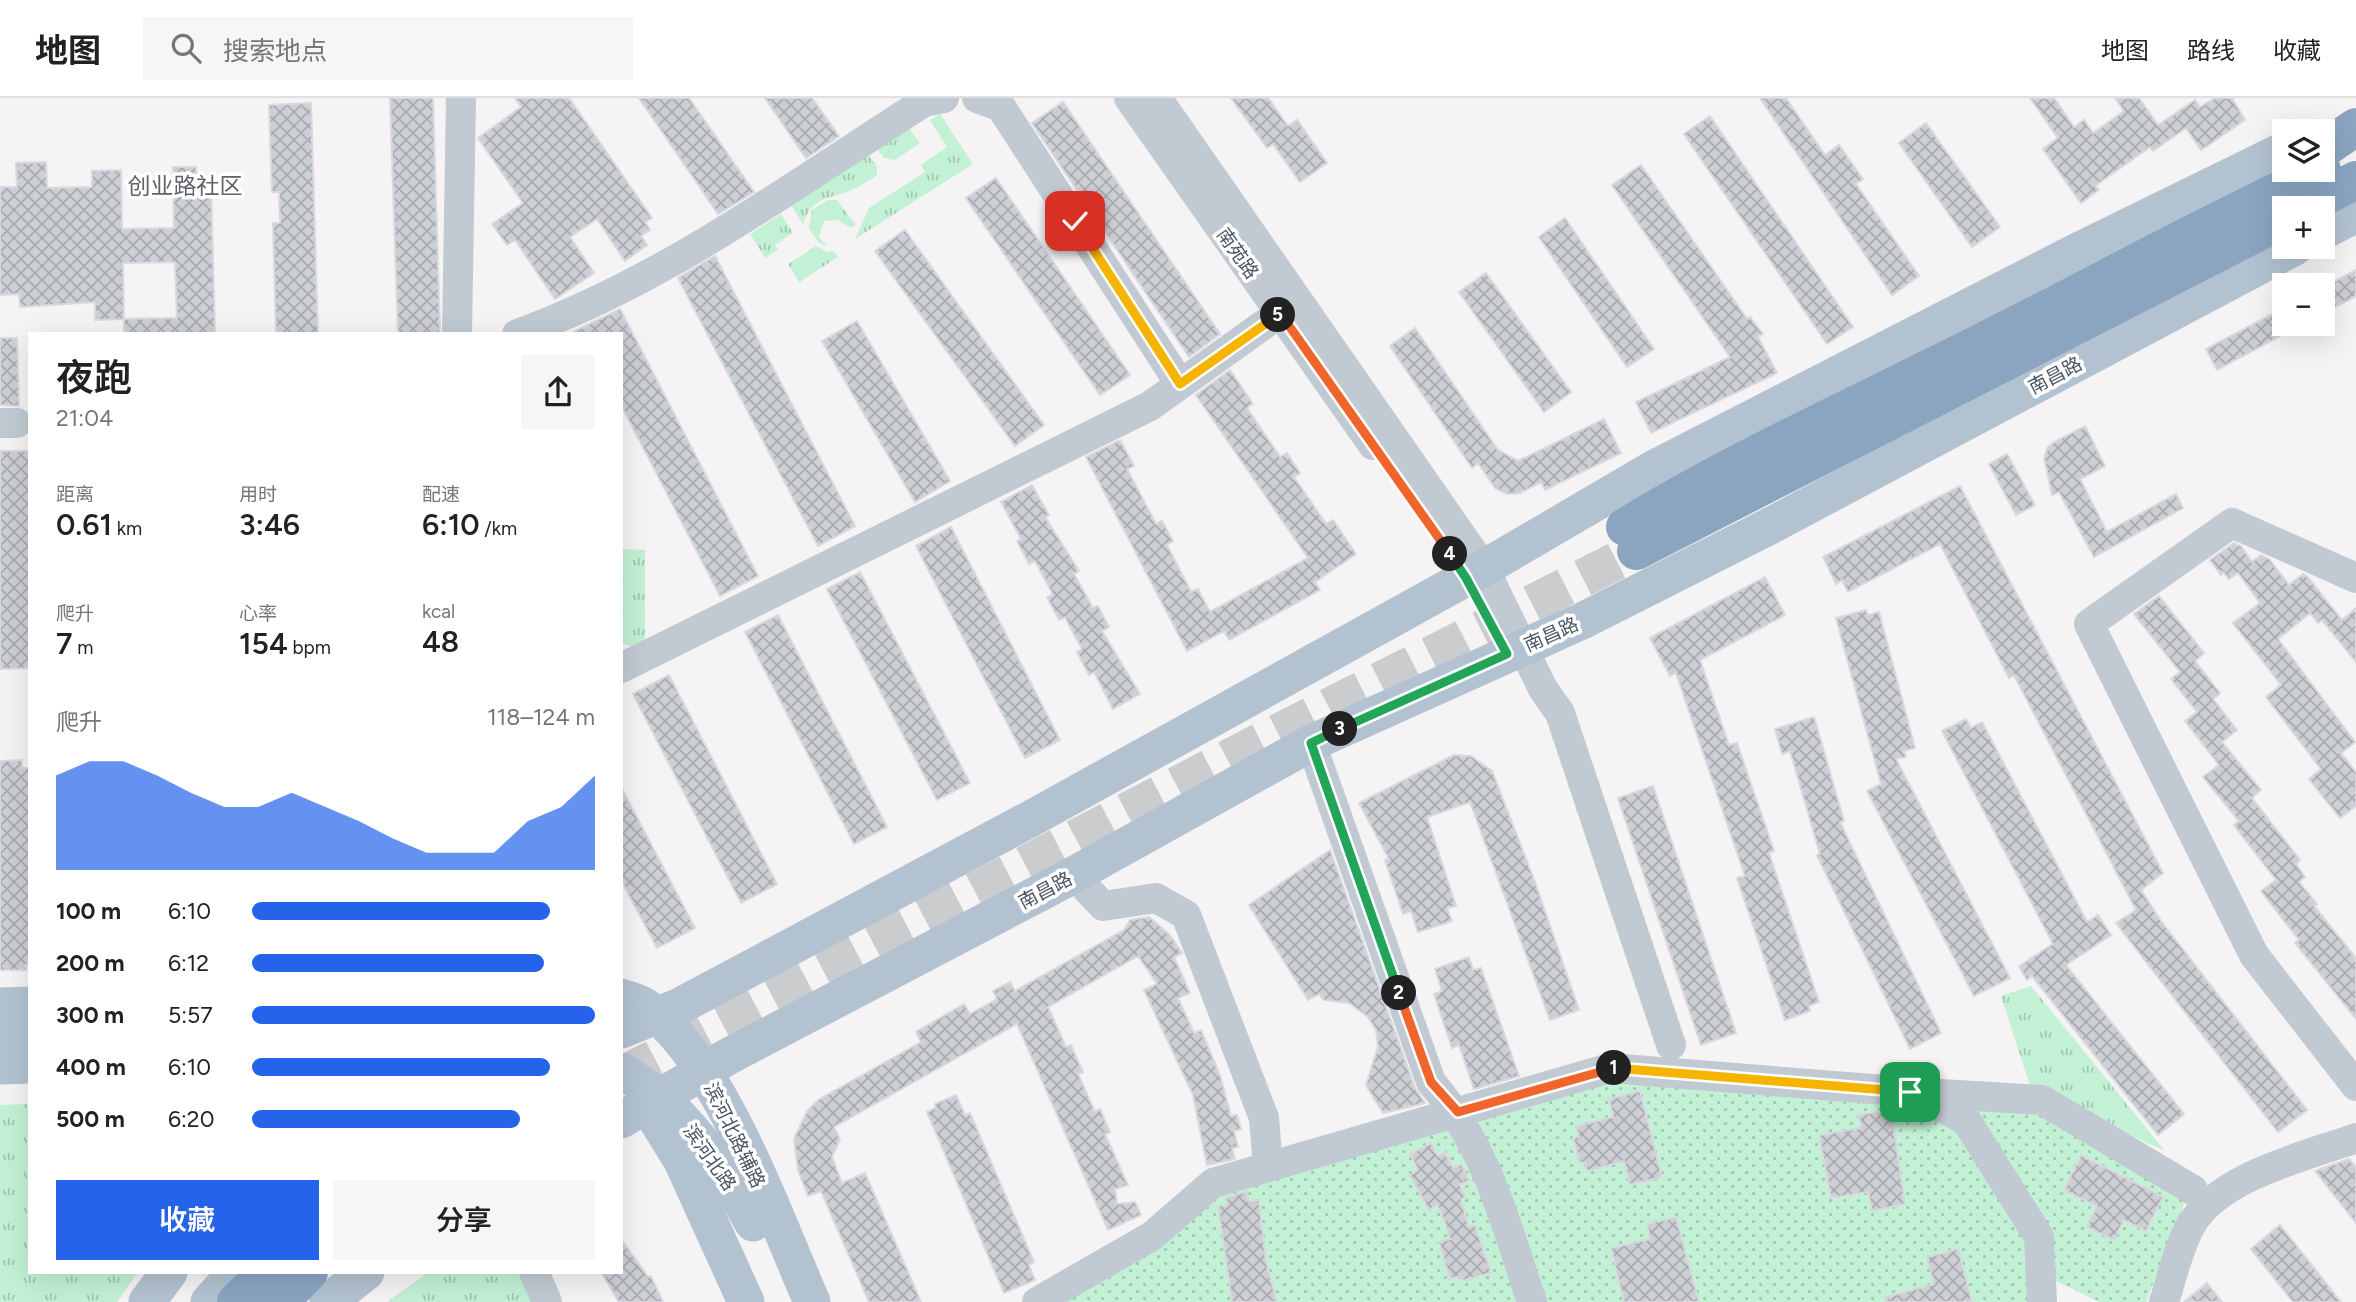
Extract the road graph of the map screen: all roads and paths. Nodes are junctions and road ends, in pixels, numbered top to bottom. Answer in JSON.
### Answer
{"nodes":[{"id":1,"x":461,"y":98,"type":"edge"},
{"id":2,"x":944,"y":98,"type":"edge"},
{"id":3,"x":1129,"y":98,"type":"edge"},
{"id":4,"x":1157,"y":98,"type":"edge"},
{"id":5,"x":998,"y":101,"type":"edge"},
{"id":6,"x":2356,"y":114,"type":"edge"},
{"id":7,"x":2335,"y":124,"type":"edge"},
{"id":8,"x":2356,"y":127,"type":"edge"},
{"id":9,"x":2335,"y":141,"type":"edge"},
{"id":10,"x":2356,"y":154,"type":"edge"},
{"id":11,"x":2272,"y":156,"type":"edge"},
{"id":12,"x":2335,"y":164,"type":"edge"},
{"id":13,"x":2356,"y":180,"type":"edge"},
{"id":14,"x":2286,"y":182,"type":"edge"},
{"id":15,"x":2308,"y":182,"type":"edge"},
{"id":16,"x":2326,"y":196,"type":"edge"},
{"id":17,"x":2356,"y":197,"type":"edge"},
{"id":18,"x":2335,"y":205,"type":"edge"},
{"id":19,"x":2356,"y":215,"type":"edge"},
{"id":20,"x":2257,"y":224,"type":"edge"},
{"id":21,"x":2335,"y":226,"type":"edge"},
{"id":22,"x":2272,"y":259,"type":"edge"},
{"id":23,"x":1282,"y":312,"type":"junction"},
{"id":24,"x":457,"y":332,"type":"edge"},
{"id":25,"x":523,"y":332,"type":"edge"},
{"id":26,"x":1180,"y":384,"type":"junction"},
{"id":27,"x":1631,"y":539,"type":"tunnel mouth"},
{"id":28,"x":1475,"y":573,"type":"junction"},
{"id":29,"x":2356,"y":578,"type":"edge"},
{"id":30,"x":1515,"y":650,"type":"junction"},
{"id":31,"x":623,"y":667,"type":"edge"},
{"id":32,"x":1311,"y":743,"type":"junction"},
{"id":33,"x":1086,"y":888,"type":"dead end"},
{"id":34,"x":623,"y":998,"type":"edge"},
{"id":35,"x":28,"y":1005,"type":"edge"},
{"id":36,"x":0,"y":1006,"type":"edge"},
{"id":37,"x":639,"y":1017,"type":"edge"},
{"id":38,"x":623,"y":1029,"type":"edge"},
{"id":39,"x":28,"y":1033,"type":"edge"},
{"id":40,"x":0,"y":1034,"type":"edge"},
{"id":41,"x":1671,"y":1045,"type":"dead end"},
{"id":42,"x":0,"y":1057,"type":"edge"},
{"id":43,"x":28,"y":1057,"type":"edge"},
{"id":44,"x":28,"y":1065,"type":"edge"},
{"id":45,"x":0,"y":1066,"type":"edge"},
{"id":46,"x":623,"y":1072,"type":"edge"},
{"id":47,"x":704,"y":1072,"type":"junction"},
{"id":48,"x":2356,"y":1086,"type":"edge"},
{"id":49,"x":1910,"y":1092,"type":"junction"},
{"id":50,"x":628,"y":1104,"type":"edge"},
{"id":51,"x":1458,"y":1112,"type":"junction"},
{"id":52,"x":2356,"y":1138,"type":"edge"},
{"id":53,"x":1268,"y":1167,"type":"junction"},
{"id":54,"x":2193,"y":1190,"type":"dead end"},
{"id":55,"x":234,"y":1274,"type":"edge"},
{"id":56,"x":264,"y":1274,"type":"edge"},
{"id":57,"x":307,"y":1274,"type":"edge"},
{"id":58,"x":363,"y":1274,"type":"edge"},
{"id":59,"x":535,"y":1274,"type":"edge"},
{"id":60,"x":209,"y":1302,"type":"edge"},
{"id":61,"x":236,"y":1302,"type":"edge"},
{"id":62,"x":280,"y":1302,"type":"edge"},
{"id":63,"x":328,"y":1302,"type":"edge"},
{"id":64,"x":548,"y":1302,"type":"edge"},
{"id":65,"x":746,"y":1302,"type":"edge"},
{"id":66,"x":768,"y":1302,"type":"edge"},
{"id":67,"x":793,"y":1302,"type":"edge"},
{"id":68,"x":810,"y":1302,"type":"edge"},
{"id":69,"x":1037,"y":1302,"type":"edge"},
{"id":70,"x":1532,"y":1302,"type":"edge"},
{"id":71,"x":2042,"y":1302,"type":"edge"},
{"id":72,"x":2164,"y":1302,"type":"edge"}],
"edges":[{"from":1,"to":24,"type":"street"},
{"from":2,"to":25,"type":"street"},
{"from":3,"to":23,"type":"street","name":"南苑路"},
{"from":4,"to":28,"type":"street","name":"南苑路"},
{"from":5,"to":26,"type":"street"},
{"from":6,"to":7,"type":"main road"},
{"from":8,"to":9,"type":"highway"},
{"from":10,"to":12,"type":"highway"},
{"from":11,"to":28,"type":"main road"},
{"from":13,"to":16,"type":"highway"},
{"from":14,"to":20,"type":"highway"},
{"from":15,"to":20,"type":"highway"},
{"from":17,"to":18,"type":"highway"},
{"from":19,"to":21,"type":"main road"},
{"from":20,"to":27,"type":"highway"},
{"from":22,"to":30,"type":"main road","name":"南昌路"},
{"from":23,"to":26,"type":"street"},
{"from":23,"to":28,"type":"street","name":"南苑路"},
{"from":26,"to":31,"type":"street"},
{"from":28,"to":30,"type":"street","name":"南苑路"},
{"from":28,"to":37,"type":"main road"},
{"from":29,"to":48,"type":"street"},
{"from":30,"to":32,"type":"main road","name":"南昌路"},
{"from":30,"to":41,"type":"street","name":"南苑路"},
{"from":32,"to":47,"type":"main road","name":"南昌路"},
{"from":32,"to":51,"type":"street"},
{"from":33,"to":53,"type":"street"},
{"from":34,"to":37,"type":"main road","name":"滨河北路辅路"},
{"from":35,"to":36,"type":"main road"},
{"from":37,"to":38,"type":"main road"},
{"from":37,"to":47,"type":"main road","name":"滨河北路辅路"},
{"from":37,"to":68,"type":"main road"},
{"from":39,"to":40,"type":"main road"},
{"from":42,"to":43,"type":"main road"},
{"from":44,"to":45,"type":"main road"},
{"from":46,"to":67,"type":"main road","name":"滨河北路"},
{"from":47,"to":50,"type":"main road","name":"南昌路"},
{"from":47,"to":68,"type":"main road","name":"滨河北路辅路"},
{"from":49,"to":51,"type":"street"},
{"from":49,"to":54,"type":"street"},
{"from":49,"to":71,"type":"street"},
{"from":50,"to":65,"type":"main road"},
{"from":50,"to":66,"type":"main road","name":"滨河北路"},
{"from":51,"to":53,"type":"street"},
{"from":51,"to":70,"type":"street"},
{"from":52,"to":72,"type":"street"},
{"from":53,"to":69,"type":"street"},
{"from":55,"to":60,"type":"main road"},
{"from":56,"to":61,"type":"highway"},
{"from":57,"to":62,"type":"highway"},
{"from":58,"to":63,"type":"main road"},
{"from":59,"to":64,"type":"street"}]}
